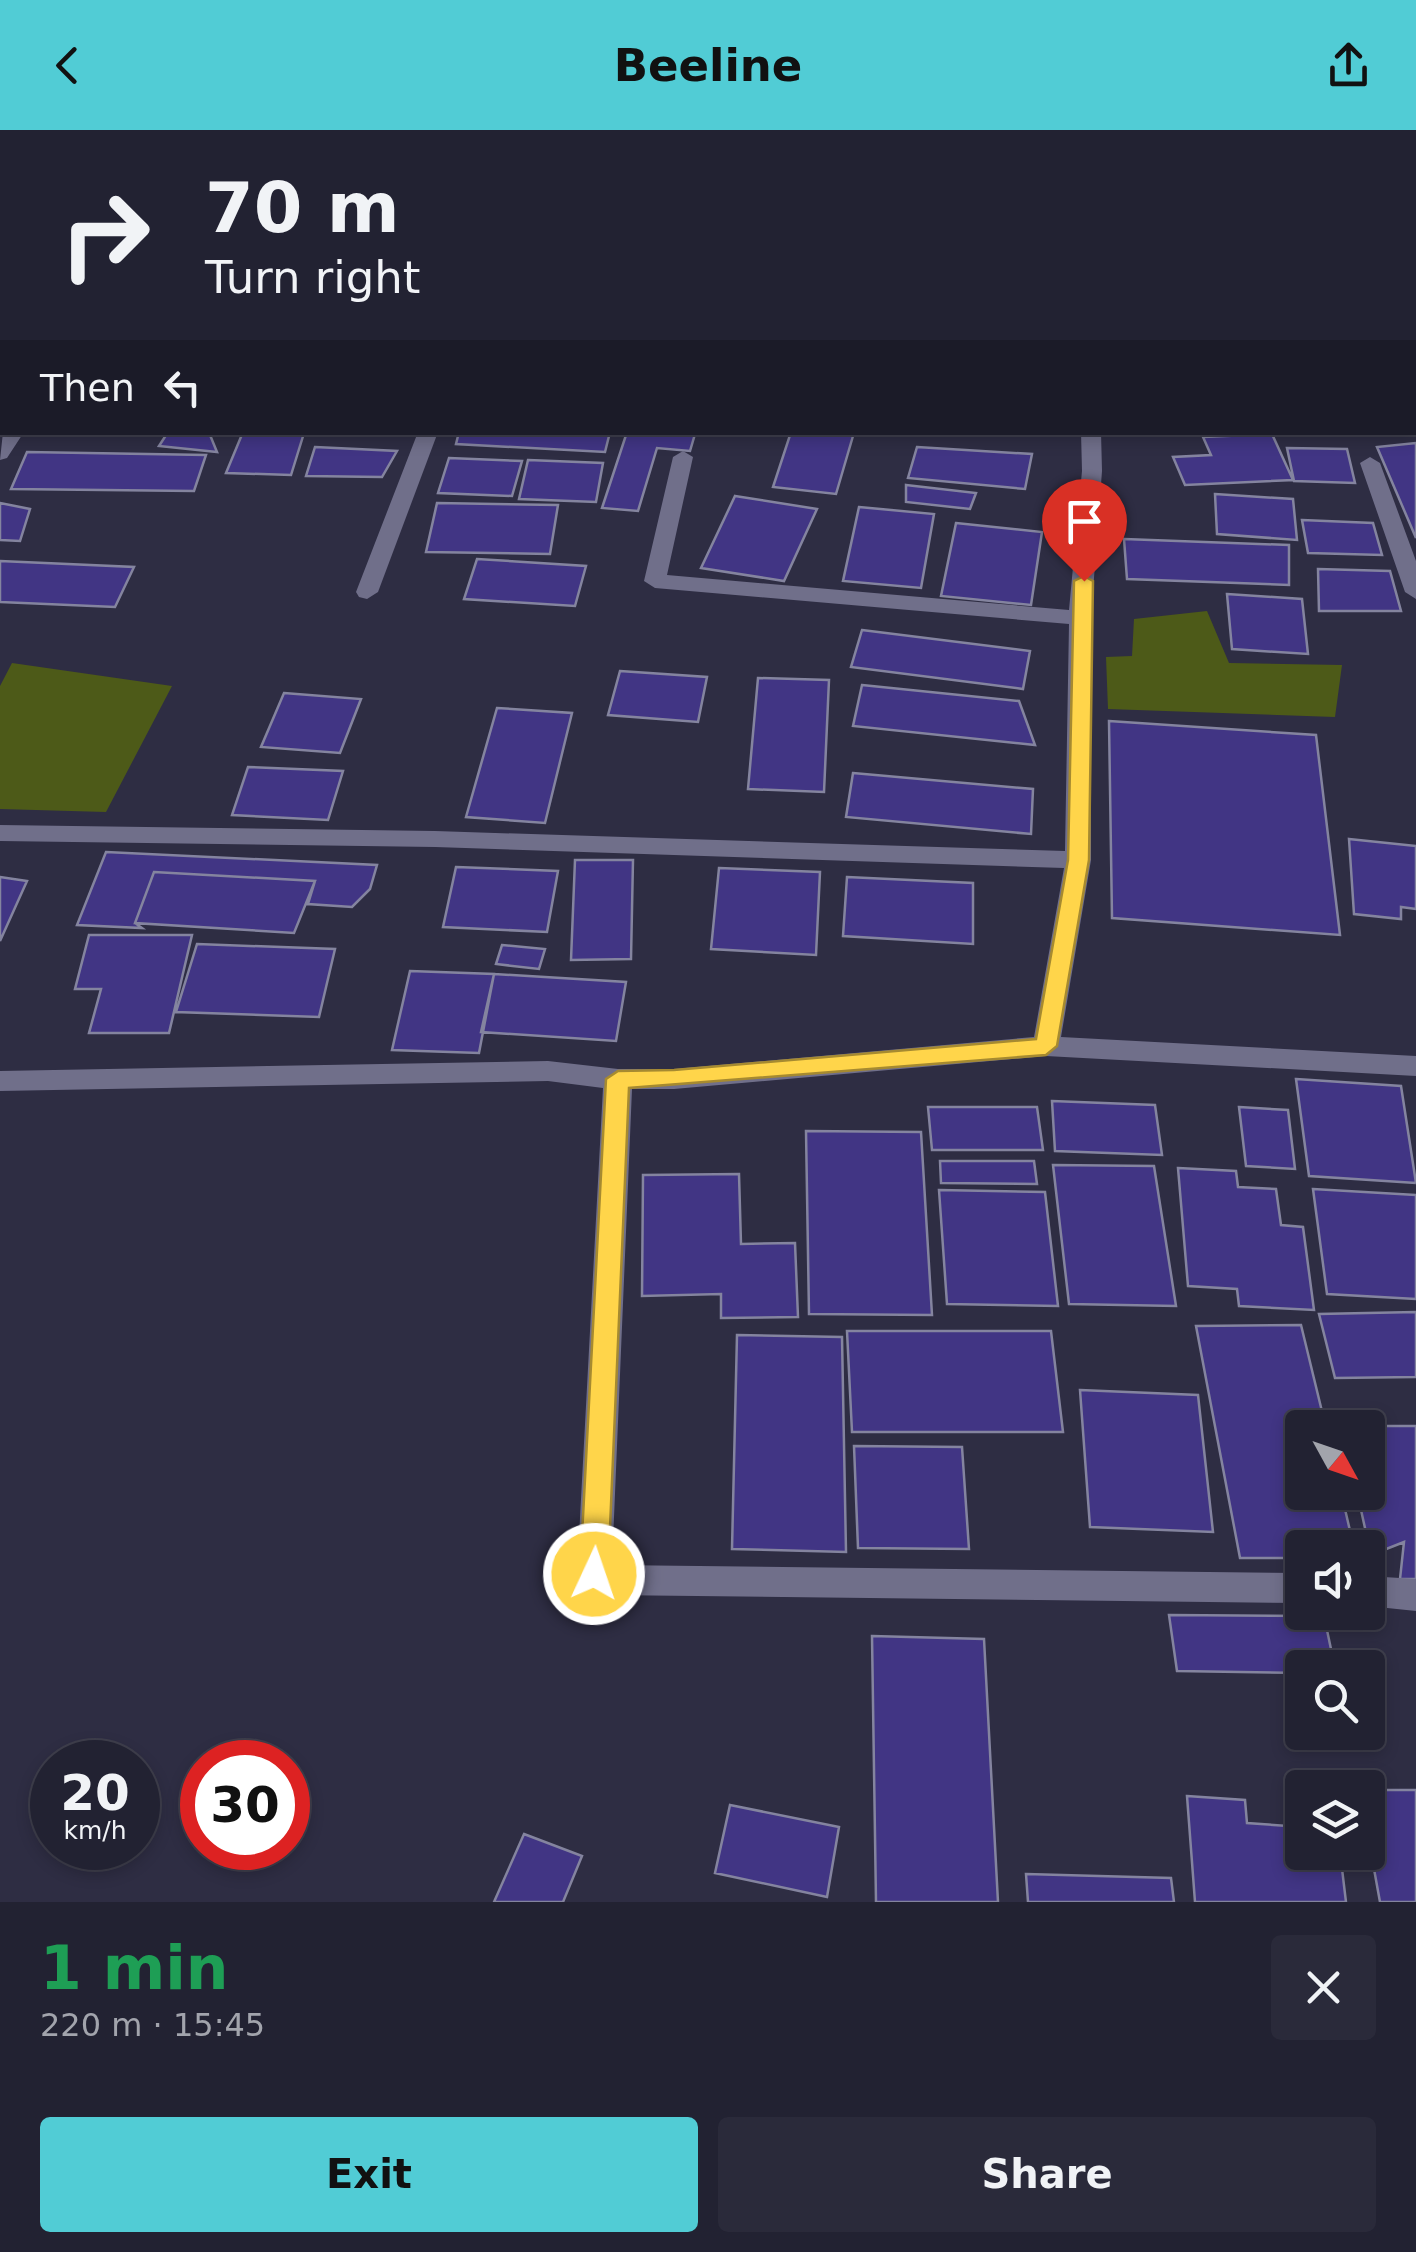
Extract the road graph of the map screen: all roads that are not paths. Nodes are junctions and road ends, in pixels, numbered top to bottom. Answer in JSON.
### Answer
{"nodes":[{"id":1,"x":427,"y":435,"type":"edge"},
{"id":2,"x":1091,"y":435,"type":"edge"},
{"id":3,"x":682,"y":457,"type":"dead end"},
{"id":4,"x":1370,"y":463,"type":"dead end"},
{"id":5,"x":367,"y":592,"type":"dead end"},
{"id":6,"x":1416,"y":592,"type":"edge"},
{"id":7,"x":1080,"y":618,"type":"junction"},
{"id":8,"x":0,"y":833,"type":"edge"},
{"id":9,"x":1078,"y":860,"type":"junction"},
{"id":10,"x":1046,"y":1046,"type":"junction"},
{"id":11,"x":1416,"y":1066,"type":"edge"},
{"id":12,"x":618,"y":1079,"type":"junction"},
{"id":13,"x":0,"y":1080,"type":"edge"},
{"id":14,"x":1285,"y":1588,"type":"edge"},
{"id":15,"x":1385,"y":1592,"type":"edge"},
{"id":16,"x":1416,"y":1595,"type":"edge"}],
"edges":[{"from":1,"to":5,"type":"street"},
{"from":2,"to":7,"type":"street"},
{"from":3,"to":7,"type":"street"},
{"from":4,"to":6,"type":"street"},
{"from":7,"to":9,"type":"street"},
{"from":8,"to":9,"type":"street"},
{"from":9,"to":10,"type":"street"},
{"from":10,"to":11,"type":"street"},
{"from":10,"to":12,"type":"street"},
{"from":12,"to":13,"type":"street"},
{"from":12,"to":14,"type":"street"},
{"from":15,"to":16,"type":"street"}]}
